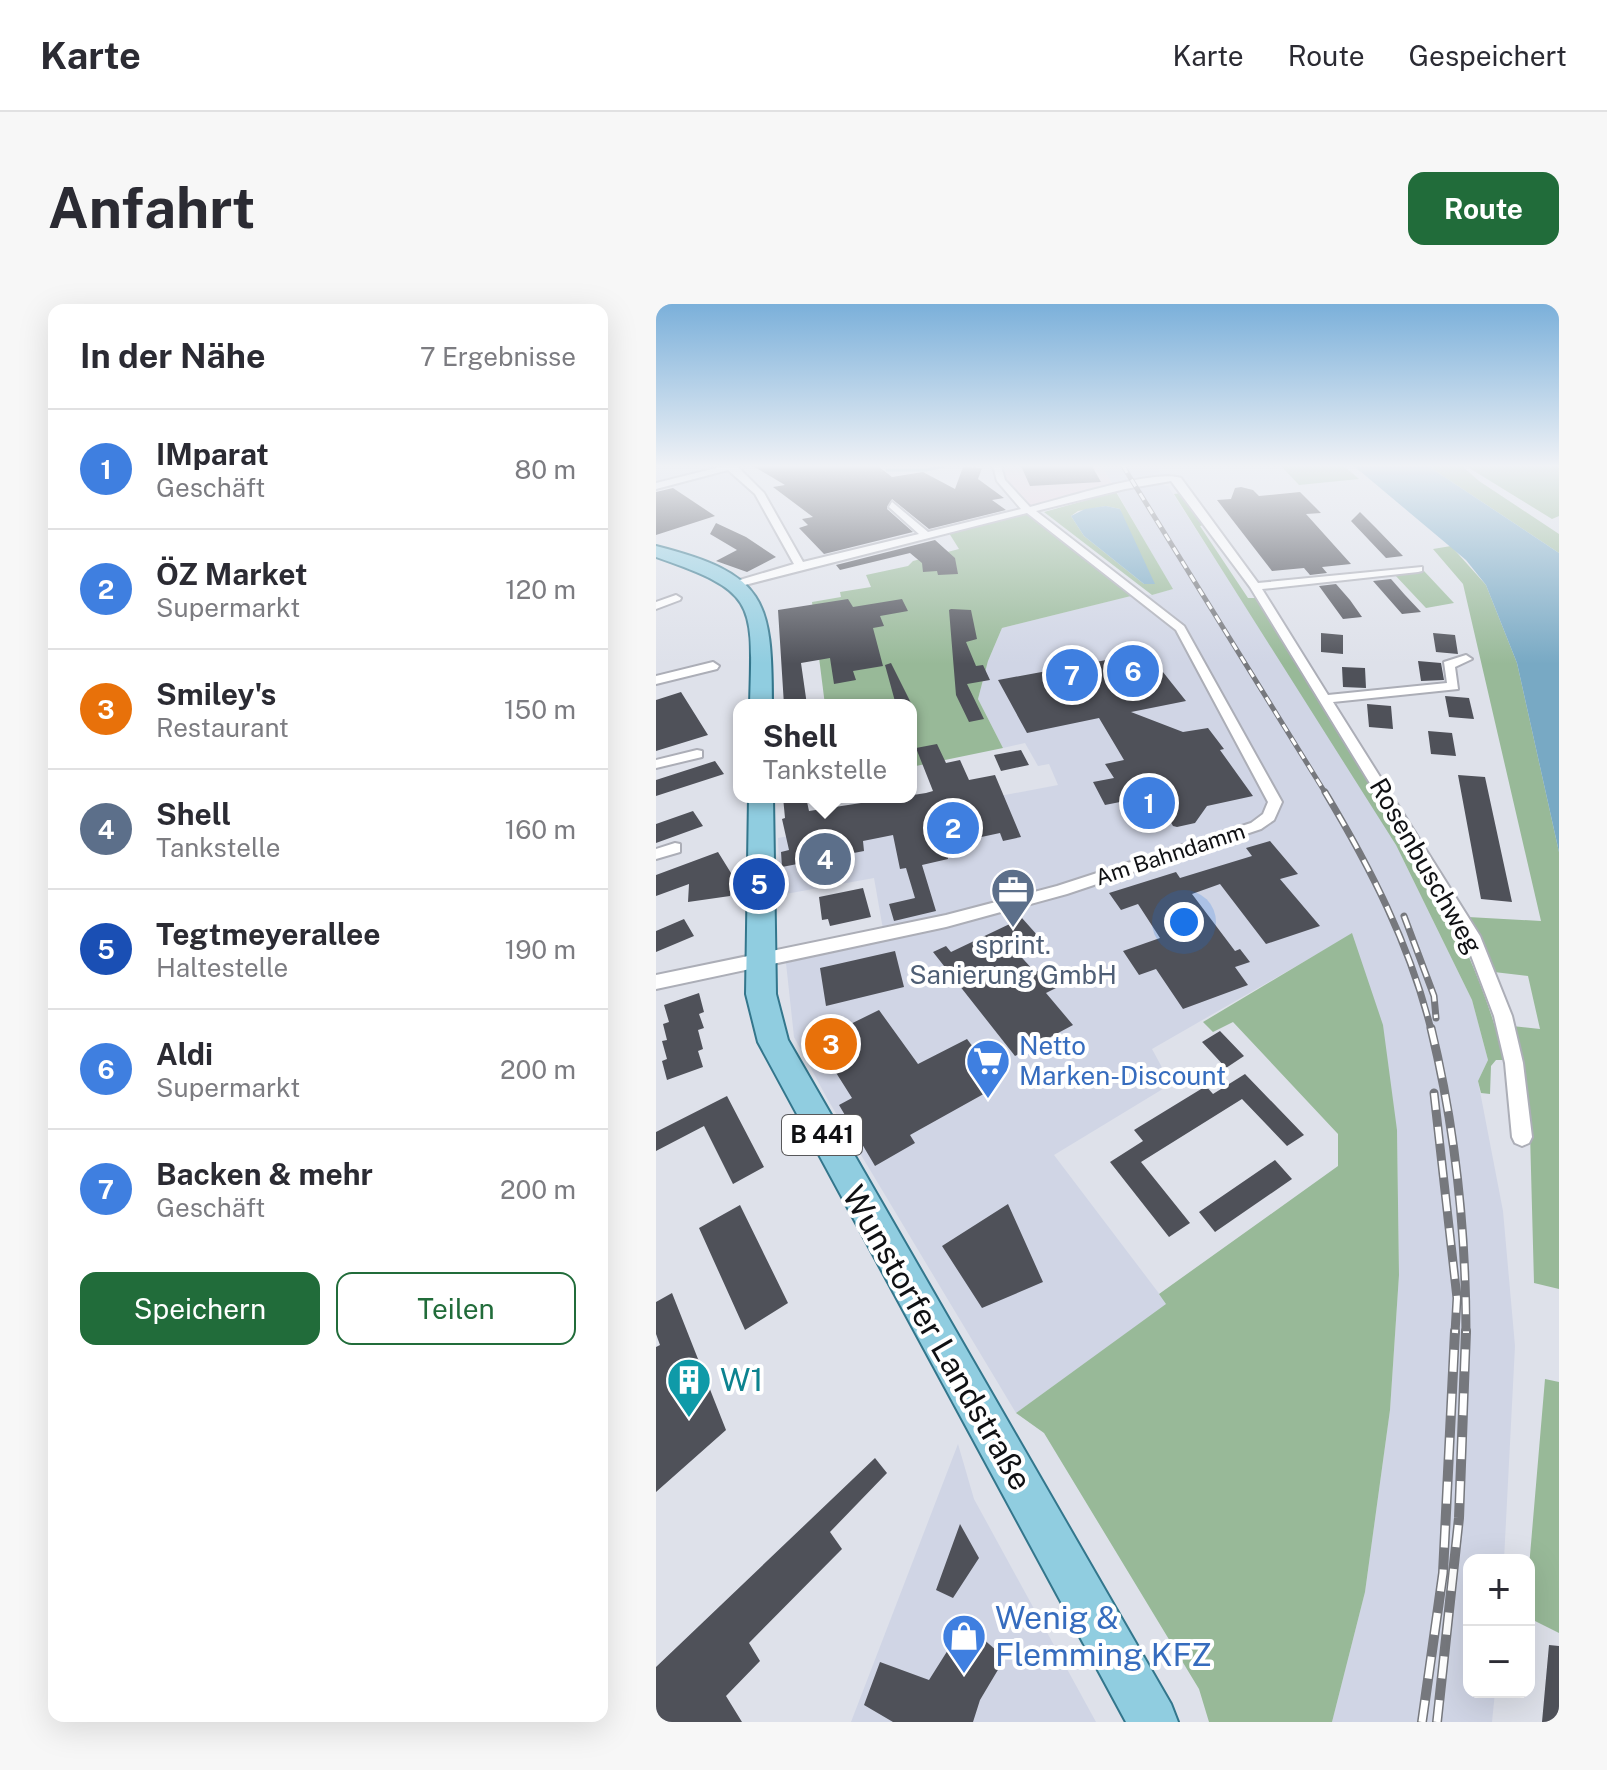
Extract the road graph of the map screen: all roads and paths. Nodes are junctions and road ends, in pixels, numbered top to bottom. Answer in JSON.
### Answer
{"nodes":[{"id":1,"x":781,"y":532,"type":"edge"},
{"id":2,"x":923,"y":532,"type":"edge"},
{"id":3,"x":942,"y":532,"type":"edge"},
{"id":4,"x":1057,"y":532,"type":"edge"},
{"id":5,"x":1216,"y":532,"type":"edge"},
{"id":6,"x":927,"y":536,"type":"junction"},
{"id":7,"x":656,"y":551,"type":"edge"},
{"id":8,"x":800,"y":566,"type":"junction"},
{"id":9,"x":1418,"y":569,"type":"dead end"},
{"id":10,"x":741,"y":587,"type":"junction"},
{"id":11,"x":1255,"y":587,"type":"junction"},
{"id":12,"x":676,"y":598,"type":"dead end"},
{"id":13,"x":656,"y":606,"type":"edge"},
{"id":14,"x":1466,"y":659,"type":"dead end"},
{"id":15,"x":713,"y":666,"type":"dead end"},
{"id":16,"x":656,"y":680,"type":"edge"},
{"id":17,"x":761,"y":699,"type":"edge"},
{"id":18,"x":1326,"y":699,"type":"junction"},
{"id":19,"x":697,"y":754,"type":"dead end"},
{"id":20,"x":656,"y":764,"type":"edge"},
{"id":21,"x":761,"y":803,"type":"edge"},
{"id":22,"x":675,"y":848,"type":"dead end"},
{"id":23,"x":656,"y":854,"type":"edge"},
{"id":24,"x":760,"y":961,"type":"junction"},
{"id":25,"x":656,"y":982,"type":"edge"},
{"id":26,"x":1522,"y":1137,"type":"dead end"},
{"id":27,"x":1153,"y":1722,"type":"edge"}],
"edges":[{"from":1,"to":8,"type":"street"},
{"from":2,"to":6,"type":"street"},
{"from":3,"to":6,"type":"street","name":"Rosenbuschweg"},
{"from":4,"to":24,"type":"street","name":"Am Bahndamm"},
{"from":5,"to":11,"type":"street","name":"Rosenbuschweg"},
{"from":6,"to":8,"type":"street","name":"Rosenbuschweg"},
{"from":7,"to":10,"type":"main road"},
{"from":8,"to":10,"type":"street","name":"Rosenbuschweg"},
{"from":9,"to":11,"type":"street"},
{"from":10,"to":17,"type":"main road"},
{"from":11,"to":18,"type":"street","name":"Rosenbuschweg"},
{"from":12,"to":13,"type":"street"},
{"from":14,"to":18,"type":"street"},
{"from":15,"to":16,"type":"street"},
{"from":18,"to":26,"type":"street","name":"Rosenbuschweg"},
{"from":19,"to":20,"type":"street"},
{"from":21,"to":24,"type":"main road","name":"Wunstorfer Landstraße","number":"B 441"},
{"from":22,"to":23,"type":"street"},
{"from":24,"to":25,"type":"street","name":"Am Bahndamm"},
{"from":24,"to":27,"type":"main road","name":"Wunstorfer Landstraße","number":"B 441"}]}
